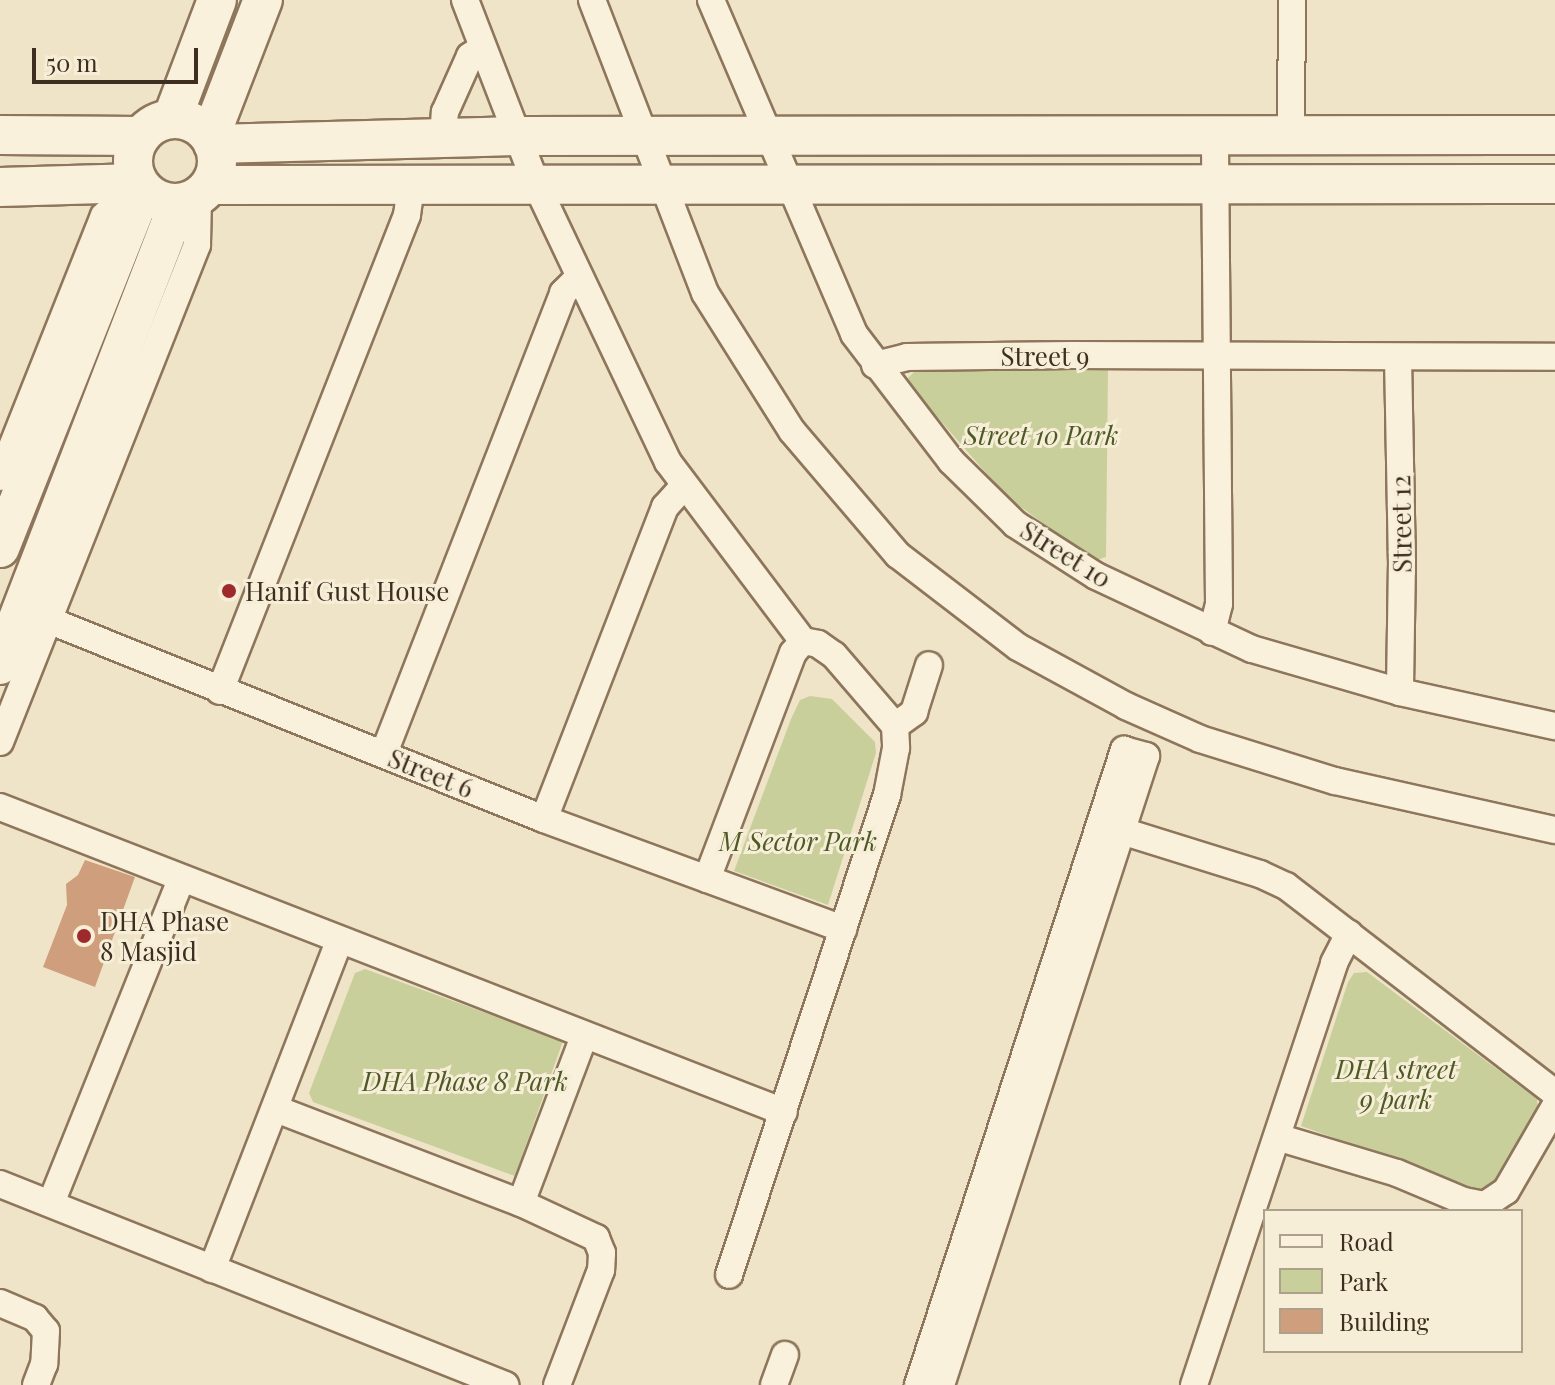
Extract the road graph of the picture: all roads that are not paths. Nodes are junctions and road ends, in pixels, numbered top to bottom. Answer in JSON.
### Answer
{"nodes":[{"id":1,"x":217,"y":0,"type":"edge"},
{"id":2,"x":263,"y":0,"type":"edge"},
{"id":3,"x":465,"y":0,"type":"edge"},
{"id":4,"x":592,"y":0,"type":"edge"},
{"id":5,"x":711,"y":0,"type":"edge"},
{"id":6,"x":1292,"y":0,"type":"edge"},
{"id":7,"x":483,"y":48,"type":"junction"},
{"id":8,"x":156,"y":127,"type":"junction"},
{"id":9,"x":0,"y":135,"type":"edge"},
{"id":10,"x":1291,"y":135,"type":"junction"},
{"id":11,"x":1555,"y":135,"type":"edge"},
{"id":12,"x":515,"y":136,"type":"junction"},
{"id":13,"x":1215,"y":136,"type":"junction"},
{"id":14,"x":646,"y":137,"type":"junction"},
{"id":15,"x":443,"y":138,"type":"junction"},
{"id":16,"x":768,"y":138,"type":"junction"},
{"id":17,"x":211,"y":140,"type":"junction"},
{"id":18,"x":1215,"y":183,"type":"junction"},
{"id":19,"x":536,"y":184,"type":"junction"},
{"id":20,"x":788,"y":184,"type":"junction"},
{"id":21,"x":1555,"y":184,"type":"edge"},
{"id":22,"x":140,"y":186,"type":"junction"},
{"id":23,"x":411,"y":186,"type":"junction"},
{"id":24,"x":661,"y":186,"type":"junction"},
{"id":25,"x":0,"y":187,"type":"edge"},
{"id":26,"x":195,"y":195,"type":"junction"},
{"id":27,"x":578,"y":278,"type":"junction"},
{"id":28,"x":1398,"y":357,"type":"junction"},
{"id":29,"x":1555,"y":357,"type":"edge"},
{"id":30,"x":1217,"y":358,"type":"junction"},
{"id":31,"x":875,"y":365,"type":"junction"},
{"id":32,"x":0,"y":477,"type":"edge"},
{"id":33,"x":684,"y":486,"type":"junction"},
{"id":34,"x":0,"y":548,"type":"edge"},
{"id":35,"x":35,"y":615,"type":"junction"},
{"id":36,"x":1212,"y":632,"type":"junction"},
{"id":37,"x":803,"y":641,"type":"junction"},
{"id":38,"x":0,"y":665,"type":"edge"},
{"id":39,"x":929,"y":665,"type":"dead end"},
{"id":40,"x":220,"y":691,"type":"junction"},
{"id":41,"x":1400,"y":692,"type":"junction"},
{"id":42,"x":895,"y":726,"type":"junction"},
{"id":43,"x":1555,"y":726,"type":"edge"},
{"id":44,"x":0,"y":742,"type":"edge"},
{"id":45,"x":384,"y":753,"type":"junction"},
{"id":46,"x":1135,"y":753,"type":"dead end"},
{"id":47,"x":0,"y":807,"type":"edge"},
{"id":48,"x":544,"y":819,"type":"junction"},
{"id":49,"x":1112,"y":828,"type":"junction"},
{"id":50,"x":1555,"y":830,"type":"edge"},
{"id":51,"x":707,"y":879,"type":"junction"},
{"id":52,"x":181,"y":880,"type":"junction"},
{"id":53,"x":843,"y":929,"type":"junction"},
{"id":54,"x":1349,"y":934,"type":"junction"},
{"id":55,"x":339,"y":942,"type":"junction"},
{"id":56,"x":584,"y":1036,"type":"junction"},
{"id":57,"x":1555,"y":1093,"type":"edge"},
{"id":58,"x":1555,"y":1106,"type":"edge"},
{"id":59,"x":276,"y":1109,"type":"junction"},
{"id":60,"x":784,"y":1112,"type":"junction"},
{"id":61,"x":1277,"y":1137,"type":"junction"},
{"id":62,"x":0,"y":1184,"type":"edge"},
{"id":63,"x":51,"y":1203,"type":"junction"},
{"id":64,"x":521,"y":1203,"type":"junction"},
{"id":65,"x":212,"y":1269,"type":"junction"},
{"id":66,"x":729,"y":1275,"type":"dead end"},
{"id":67,"x":0,"y":1303,"type":"edge"},
{"id":68,"x":785,"y":1355,"type":"dead end"},
{"id":69,"x":929,"y":1384,"type":"edge"},
{"id":70,"x":36,"y":1385,"type":"edge"},
{"id":71,"x":505,"y":1385,"type":"edge"},
{"id":72,"x":557,"y":1385,"type":"edge"},
{"id":73,"x":774,"y":1385,"type":"edge"},
{"id":74,"x":1194,"y":1385,"type":"edge"}],
"edges":[{"from":1,"to":8,"type":"street"},
{"from":2,"to":17,"type":"street"},
{"from":3,"to":7,"type":"street"},
{"from":4,"to":14,"type":"street"},
{"from":5,"to":16,"type":"street","name":"Street 10"},
{"from":6,"to":10,"type":"street"},
{"from":7,"to":12,"type":"street"},
{"from":7,"to":15,"type":"street"},
{"from":8,"to":9,"type":"street"},
{"from":8,"to":17,"type":"street"},
{"from":8,"to":22,"type":"street"},
{"from":10,"to":11,"type":"street"},
{"from":10,"to":13,"type":"street"},
{"from":12,"to":14,"type":"street"},
{"from":12,"to":15,"type":"street"},
{"from":12,"to":19,"type":"street"},
{"from":13,"to":16,"type":"street"},
{"from":13,"to":18,"type":"street"},
{"from":14,"to":16,"type":"street"},
{"from":14,"to":24,"type":"street"},
{"from":15,"to":17,"type":"street"},
{"from":16,"to":20,"type":"street","name":"Street 10"},
{"from":17,"to":26,"type":"street"},
{"from":18,"to":20,"type":"street"},
{"from":18,"to":21,"type":"street"},
{"from":18,"to":30,"type":"street"},
{"from":19,"to":23,"type":"street"},
{"from":19,"to":24,"type":"street"},
{"from":19,"to":27,"type":"street"},
{"from":20,"to":24,"type":"street"},
{"from":20,"to":31,"type":"street","name":"Street 10"},
{"from":22,"to":25,"type":"street"},
{"from":22,"to":26,"type":"street"},
{"from":22,"to":32,"type":"street"},
{"from":22,"to":34,"type":"street"},
{"from":23,"to":26,"type":"street"},
{"from":23,"to":40,"type":"street"},
{"from":24,"to":50,"type":"street"},
{"from":26,"to":35,"type":"street"},
{"from":27,"to":33,"type":"street"},
{"from":27,"to":45,"type":"street"},
{"from":28,"to":29,"type":"street","name":"Street 9"},
{"from":28,"to":30,"type":"street","name":"Street 9"},
{"from":28,"to":41,"type":"street","name":"Street 12"},
{"from":30,"to":31,"type":"street","name":"Street 9"},
{"from":30,"to":36,"type":"street"},
{"from":31,"to":36,"type":"street","name":"Street 10"},
{"from":33,"to":37,"type":"street"},
{"from":33,"to":48,"type":"street"},
{"from":35,"to":38,"type":"street"},
{"from":35,"to":40,"type":"street","name":"Street 6"},
{"from":35,"to":44,"type":"street"},
{"from":36,"to":41,"type":"street","name":"Street 10"},
{"from":37,"to":42,"type":"street"},
{"from":37,"to":51,"type":"street"},
{"from":39,"to":42,"type":"street"},
{"from":40,"to":45,"type":"street","name":"Street 6"},
{"from":41,"to":43,"type":"street","name":"Street 10"},
{"from":42,"to":53,"type":"street"},
{"from":45,"to":48,"type":"street","name":"Street 6"},
{"from":46,"to":49,"type":"street"},
{"from":47,"to":52,"type":"street"},
{"from":48,"to":51,"type":"street","name":"Street 6"},
{"from":49,"to":54,"type":"street"},
{"from":49,"to":69,"type":"street"},
{"from":51,"to":53,"type":"street","name":"Street 6"},
{"from":52,"to":55,"type":"street"},
{"from":52,"to":63,"type":"street"},
{"from":53,"to":60,"type":"street"},
{"from":54,"to":57,"type":"street"},
{"from":54,"to":61,"type":"street"},
{"from":55,"to":56,"type":"street"},
{"from":55,"to":59,"type":"street"},
{"from":56,"to":60,"type":"street"},
{"from":56,"to":64,"type":"street"},
{"from":58,"to":61,"type":"street"},
{"from":59,"to":64,"type":"street"},
{"from":59,"to":65,"type":"street"},
{"from":60,"to":66,"type":"street"},
{"from":61,"to":74,"type":"street"},
{"from":62,"to":63,"type":"street"},
{"from":63,"to":65,"type":"street"},
{"from":64,"to":72,"type":"street"},
{"from":65,"to":71,"type":"street"},
{"from":67,"to":70,"type":"street"},
{"from":68,"to":73,"type":"street"}]}
